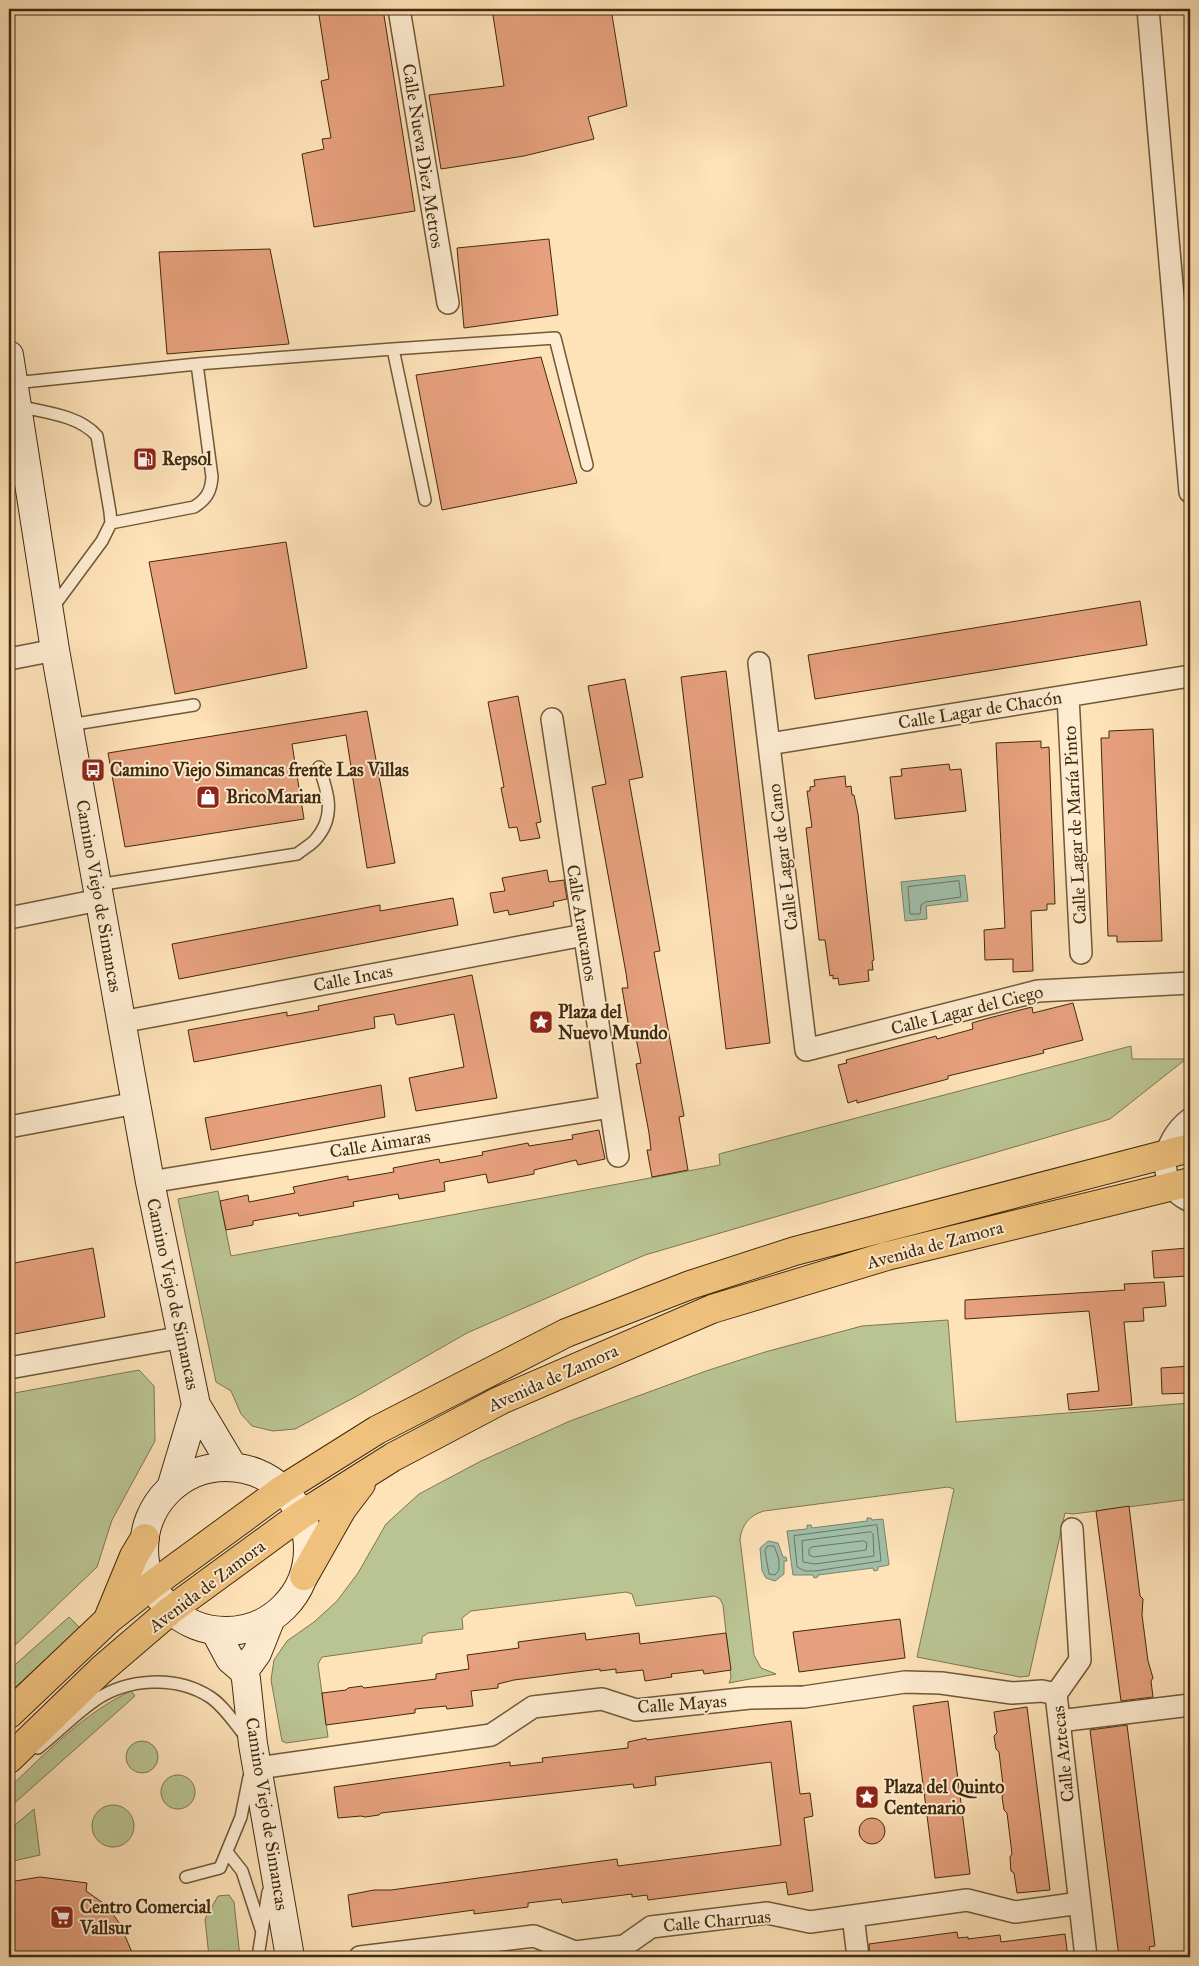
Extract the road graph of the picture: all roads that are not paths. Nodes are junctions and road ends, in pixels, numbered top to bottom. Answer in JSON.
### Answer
{"nodes":[{"id":1,"x":399,"y":9,"type":"edge"},
{"id":2,"x":1148,"y":9,"type":"edge"},
{"id":3,"x":448,"y":303,"type":"dead end"},
{"id":4,"x":392,"y":349,"type":"junction"},
{"id":5,"x":9,"y":355,"type":"edge"},
{"id":6,"x":197,"y":364,"type":"junction"},
{"id":7,"x":16,"y":394,"type":"junction"},
{"id":8,"x":587,"y":464,"type":"dead end"},
{"id":9,"x":1190,"y":492,"type":"edge"},
{"id":10,"x":425,"y":500,"type":"dead end"},
{"id":11,"x":111,"y":523,"type":"junction"},
{"id":12,"x":50,"y":613,"type":"junction"},
{"id":13,"x":55,"y":650,"type":"junction"},
{"id":14,"x":9,"y":659,"type":"edge"},
{"id":15,"x":759,"y":663,"type":"dead end"},
{"id":16,"x":1190,"y":676,"type":"edge"},
{"id":17,"x":1068,"y":696,"type":"junction"},
{"id":18,"x":194,"y":705,"type":"dead end"},
{"id":19,"x":552,"y":719,"type":"dead end"},
{"id":20,"x":69,"y":725,"type":"junction"},
{"id":21,"x":769,"y":744,"type":"junction"},
{"id":22,"x":319,"y":767,"type":"dead end"},
{"id":23,"x":98,"y":893,"type":"junction"},
{"id":24,"x":9,"y":918,"type":"edge"},
{"id":25,"x":584,"y":935,"type":"junction"},
{"id":26,"x":1081,"y":954,"type":"dead end"},
{"id":27,"x":1190,"y":984,"type":"edge"},
{"id":28,"x":121,"y":1022,"type":"junction"},
{"id":29,"x":806,"y":1050,"type":"joint"},
{"id":30,"x":136,"y":1103,"type":"junction"},
{"id":31,"x":610,"y":1107,"type":"junction"},
{"id":32,"x":1190,"y":1119,"type":"edge"},
{"id":33,"x":9,"y":1127,"type":"edge"},
{"id":34,"x":1178,"y":1151,"type":"edge"},
{"id":35,"x":618,"y":1156,"type":"dead end"},
{"id":36,"x":150,"y":1182,"type":"junction"},
{"id":37,"x":1184,"y":1190,"type":"edge"},
{"id":38,"x":183,"y":1337,"type":"junction"},
{"id":39,"x":9,"y":1368,"type":"edge"},
{"id":40,"x":196,"y":1405,"type":"junction"},
{"id":41,"x":233,"y":1467,"type":"junction"},
{"id":42,"x":371,"y":1471,"type":"junction"},
{"id":43,"x":172,"y":1488,"type":"junction"},
{"id":44,"x":283,"y":1489,"type":"junction"},
{"id":45,"x":301,"y":1515,"type":"junction"},
{"id":46,"x":1072,"y":1529,"type":"dead end"},
{"id":47,"x":144,"y":1538,"type":"junction"},
{"id":48,"x":304,"y":1576,"type":"junction"},
{"id":49,"x":152,"y":1585,"type":"junction"},
{"id":50,"x":171,"y":1610,"type":"junction"},
{"id":51,"x":271,"y":1618,"type":"junction"},
{"id":52,"x":108,"y":1620,"type":"junction"},
{"id":53,"x":215,"y":1631,"type":"junction"},
{"id":54,"x":244,"y":1671,"type":"junction"},
{"id":55,"x":1056,"y":1694,"type":"junction"},
{"id":56,"x":1190,"y":1705,"type":"edge"},
{"id":57,"x":9,"y":1714,"type":"edge"},
{"id":58,"x":1059,"y":1721,"type":"junction"},
{"id":59,"x":255,"y":1756,"type":"junction"},
{"id":60,"x":9,"y":1759,"type":"edge"},
{"id":61,"x":9,"y":1770,"type":"edge"},
{"id":62,"x":263,"y":1803,"type":"junction"},
{"id":63,"x":227,"y":1852,"type":"junction"},
{"id":64,"x":186,"y":1877,"type":"dead end"},
{"id":65,"x":1080,"y":1903,"type":"junction"},
{"id":66,"x":853,"y":1916,"type":"junction"},
{"id":67,"x":262,"y":1932,"type":"junction"},
{"id":68,"x":258,"y":1957,"type":"edge"},
{"id":69,"x":290,"y":1957,"type":"edge"},
{"id":70,"x":360,"y":1957,"type":"edge"},
{"id":71,"x":858,"y":1957,"type":"edge"},
{"id":72,"x":1086,"y":1957,"type":"edge"}],
"edges":[{"from":1,"to":3,"type":"street","name":"Calle Nueva Diez Metros"},
{"from":2,"to":9,"type":"street"},
{"from":4,"to":6,"type":"lane"},
{"from":4,"to":8,"type":"lane"},
{"from":4,"to":10,"type":"lane"},
{"from":5,"to":7,"type":"main road","name":"Camino Viejo de Simancas"},
{"from":6,"to":7,"type":"lane"},
{"from":6,"to":11,"type":"lane"},
{"from":7,"to":11,"type":"lane"},
{"from":7,"to":12,"type":"main road","name":"Camino Viejo de Simancas"},
{"from":11,"to":12,"type":"lane"},
{"from":12,"to":13,"type":"main road","name":"Camino Viejo de Simancas"},
{"from":13,"to":14,"type":"street"},
{"from":13,"to":20,"type":"main road","name":"Camino Viejo de Simancas"},
{"from":15,"to":21,"type":"street","name":"Calle Lagar de Cano"},
{"from":16,"to":17,"type":"street","name":"Calle Lagar de Chacón"},
{"from":17,"to":21,"type":"street","name":"Calle Lagar de Chacón"},
{"from":17,"to":26,"type":"street","name":"Calle Lagar de María Pinto"},
{"from":18,"to":20,"type":"lane"},
{"from":19,"to":25,"type":"street","name":"Calle Araucanos"},
{"from":20,"to":23,"type":"main road","name":"Camino Viejo de Simancas"},
{"from":21,"to":29,"type":"street","name":"Calle Lagar de Cano"},
{"from":22,"to":23,"type":"lane"},
{"from":23,"to":24,"type":"street"},
{"from":23,"to":28,"type":"main road","name":"Camino Viejo de Simancas"},
{"from":25,"to":28,"type":"street","name":"Calle Incas"},
{"from":25,"to":31,"type":"street","name":"Calle Araucanos"},
{"from":27,"to":29,"type":"street","name":"Calle Lagar del Ciego"},
{"from":28,"to":30,"type":"main road","name":"Camino Viejo de Simancas"},
{"from":30,"to":33,"type":"street"},
{"from":30,"to":36,"type":"main road","name":"Camino Viejo de Simancas"},
{"from":31,"to":35,"type":"street","name":"Calle Araucanos"},
{"from":31,"to":36,"type":"street","name":"Calle Aimaras"},
{"from":32,"to":34,"type":"street"},
{"from":34,"to":37,"type":"street"},
{"from":34,"to":44,"type":"highway","name":"Avenida de Zamora"},
{"from":36,"to":38,"type":"main road","name":"Camino Viejo de Simancas"},
{"from":37,"to":42,"type":"highway","name":"Avenida de Zamora"},
{"from":38,"to":39,"type":"street"},
{"from":38,"to":40,"type":"main road","name":"Camino Viejo de Simancas"},
{"from":40,"to":41,"type":"main road","name":"Camino Viejo de Simancas"},
{"from":40,"to":43,"type":"main road","name":"Camino Viejo de Simancas"},
{"from":41,"to":43,"type":"main road"},
{"from":41,"to":44,"type":"main road"},
{"from":42,"to":45,"type":"highway","name":"Avenida de Zamora"},
{"from":42,"to":48,"type":"highway"},
{"from":43,"to":47,"type":"main road"},
{"from":44,"to":45,"type":"main road"},
{"from":44,"to":49,"type":"highway","name":"Avenida de Zamora"},
{"from":45,"to":48,"type":"main road"},
{"from":45,"to":50,"type":"highway","name":"Avenida de Zamora"},
{"from":46,"to":55,"type":"street","name":"Calle Aztecas"},
{"from":47,"to":49,"type":"main road"},
{"from":47,"to":52,"type":"highway"},
{"from":48,"to":51,"type":"main road"},
{"from":49,"to":50,"type":"main road"},
{"from":49,"to":52,"type":"highway","name":"Avenida de Zamora"},
{"from":50,"to":53,"type":"main road"},
{"from":50,"to":60,"type":"highway","name":"Avenida de Zamora"},
{"from":51,"to":53,"type":"main road"},
{"from":51,"to":54,"type":"main road"},
{"from":52,"to":57,"type":"highway","name":"Avenida de Zamora"},
{"from":53,"to":54,"type":"main road"},
{"from":54,"to":59,"type":"main road","name":"Camino Viejo de Simancas"},
{"from":55,"to":58,"type":"street","name":"Calle Aztecas"},
{"from":55,"to":59,"type":"street","name":"Calle Mayas"},
{"from":56,"to":58,"type":"street"},
{"from":58,"to":65,"type":"street","name":"Calle Aztecas"},
{"from":59,"to":61,"type":"lane"},
{"from":59,"to":62,"type":"main road","name":"Camino Viejo de Simancas"},
{"from":59,"to":63,"type":"lane"},
{"from":62,"to":67,"type":"lane"},
{"from":62,"to":69,"type":"main road","name":"Camino Viejo de Simancas"},
{"from":63,"to":64,"type":"lane"},
{"from":63,"to":67,"type":"lane"},
{"from":65,"to":66,"type":"street","name":"Calle Charruas"},
{"from":65,"to":72,"type":"street","name":"Calle Aztecas"},
{"from":66,"to":70,"type":"street","name":"Calle Charruas"},
{"from":66,"to":71,"type":"street"},
{"from":67,"to":68,"type":"lane"}]}
